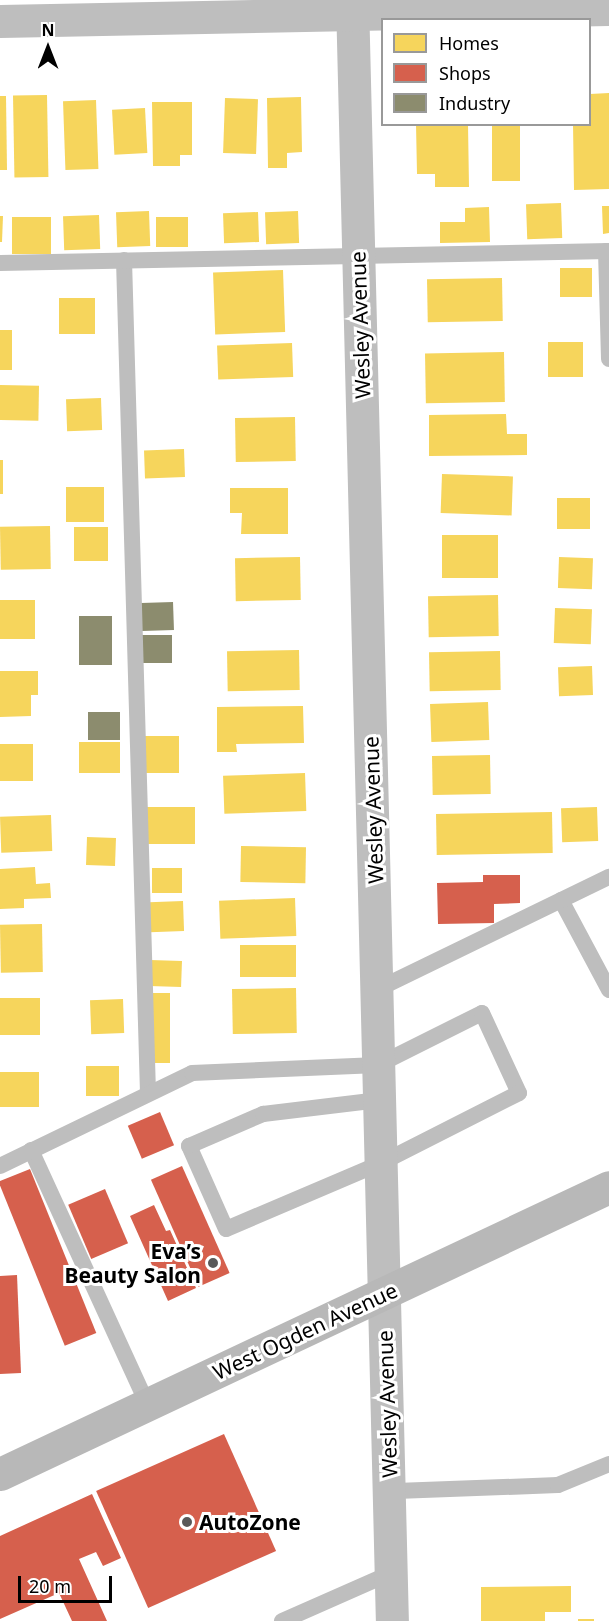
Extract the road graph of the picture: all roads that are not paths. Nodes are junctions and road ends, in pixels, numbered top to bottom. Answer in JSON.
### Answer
{"nodes":[{"id":1,"x":352,"y":7,"type":"edge"},
{"id":2,"x":609,"y":9,"type":"edge"},
{"id":3,"x":0,"y":21,"type":"edge"},
{"id":4,"x":608,"y":251,"type":"edge"},
{"id":5,"x":358,"y":256,"type":"junction"},
{"id":6,"x":124,"y":260,"type":"junction"},
{"id":7,"x":0,"y":262,"type":"edge"},
{"id":8,"x":609,"y":359,"type":"edge"},
{"id":9,"x":609,"y":877,"type":"edge"},
{"id":10,"x":561,"y":900,"type":"junction"},
{"id":11,"x":378,"y":989,"type":"junction"},
{"id":12,"x":609,"y":990,"type":"edge"},
{"id":13,"x":378,"y":1065,"type":"junction"},
{"id":14,"x":148,"y":1094,"type":"junction"},
{"id":15,"x":380,"y":1100,"type":"junction"},
{"id":16,"x":31,"y":1150,"type":"junction"},
{"id":17,"x":381,"y":1163,"type":"junction"},
{"id":18,"x":0,"y":1166,"type":"edge"},
{"id":19,"x":609,"y":1187,"type":"edge"},
{"id":20,"x":384,"y":1293,"type":"junction"},
{"id":21,"x":148,"y":1405,"type":"junction"},
{"id":22,"x":609,"y":1464,"type":"edge"},
{"id":23,"x":0,"y":1474,"type":"edge"},
{"id":24,"x":396,"y":1491,"type":"dead end"},
{"id":25,"x":391,"y":1573,"type":"junction"},
{"id":26,"x":282,"y":1621,"type":"edge"},
{"id":27,"x":392,"y":1621,"type":"edge"}],
"edges":[{"from":1,"to":2,"type":"street"},
{"from":1,"to":3,"type":"street"},
{"from":1,"to":5,"type":"street","name":"Wesley Avenue"},
{"from":4,"to":5,"type":"lane"},
{"from":4,"to":8,"type":"lane"},
{"from":5,"to":6,"type":"lane"},
{"from":5,"to":11,"type":"street","name":"Wesley Avenue"},
{"from":6,"to":7,"type":"lane"},
{"from":6,"to":14,"type":"lane"},
{"from":9,"to":10,"type":"lane"},
{"from":10,"to":11,"type":"lane"},
{"from":10,"to":12,"type":"lane"},
{"from":11,"to":13,"type":"street","name":"Wesley Avenue"},
{"from":13,"to":14,"type":"lane"},
{"from":13,"to":15,"type":"street","name":"Wesley Avenue"},
{"from":13,"to":17,"type":"lane"},
{"from":14,"to":16,"type":"lane"},
{"from":15,"to":17,"type":"street","name":"Wesley Avenue"},
{"from":15,"to":17,"type":"lane"},
{"from":16,"to":18,"type":"lane"},
{"from":16,"to":21,"type":"lane"},
{"from":17,"to":20,"type":"street","name":"Wesley Avenue"},
{"from":19,"to":20,"type":"main road","name":"West Ogden Avenue"},
{"from":20,"to":21,"type":"main road","name":"West Ogden Avenue"},
{"from":20,"to":25,"type":"street","name":"Wesley Avenue"},
{"from":21,"to":23,"type":"main road","name":"West Ogden Avenue"},
{"from":22,"to":24,"type":"lane"},
{"from":25,"to":26,"type":"lane"},
{"from":25,"to":27,"type":"street","name":"Wesley Avenue"}]}
